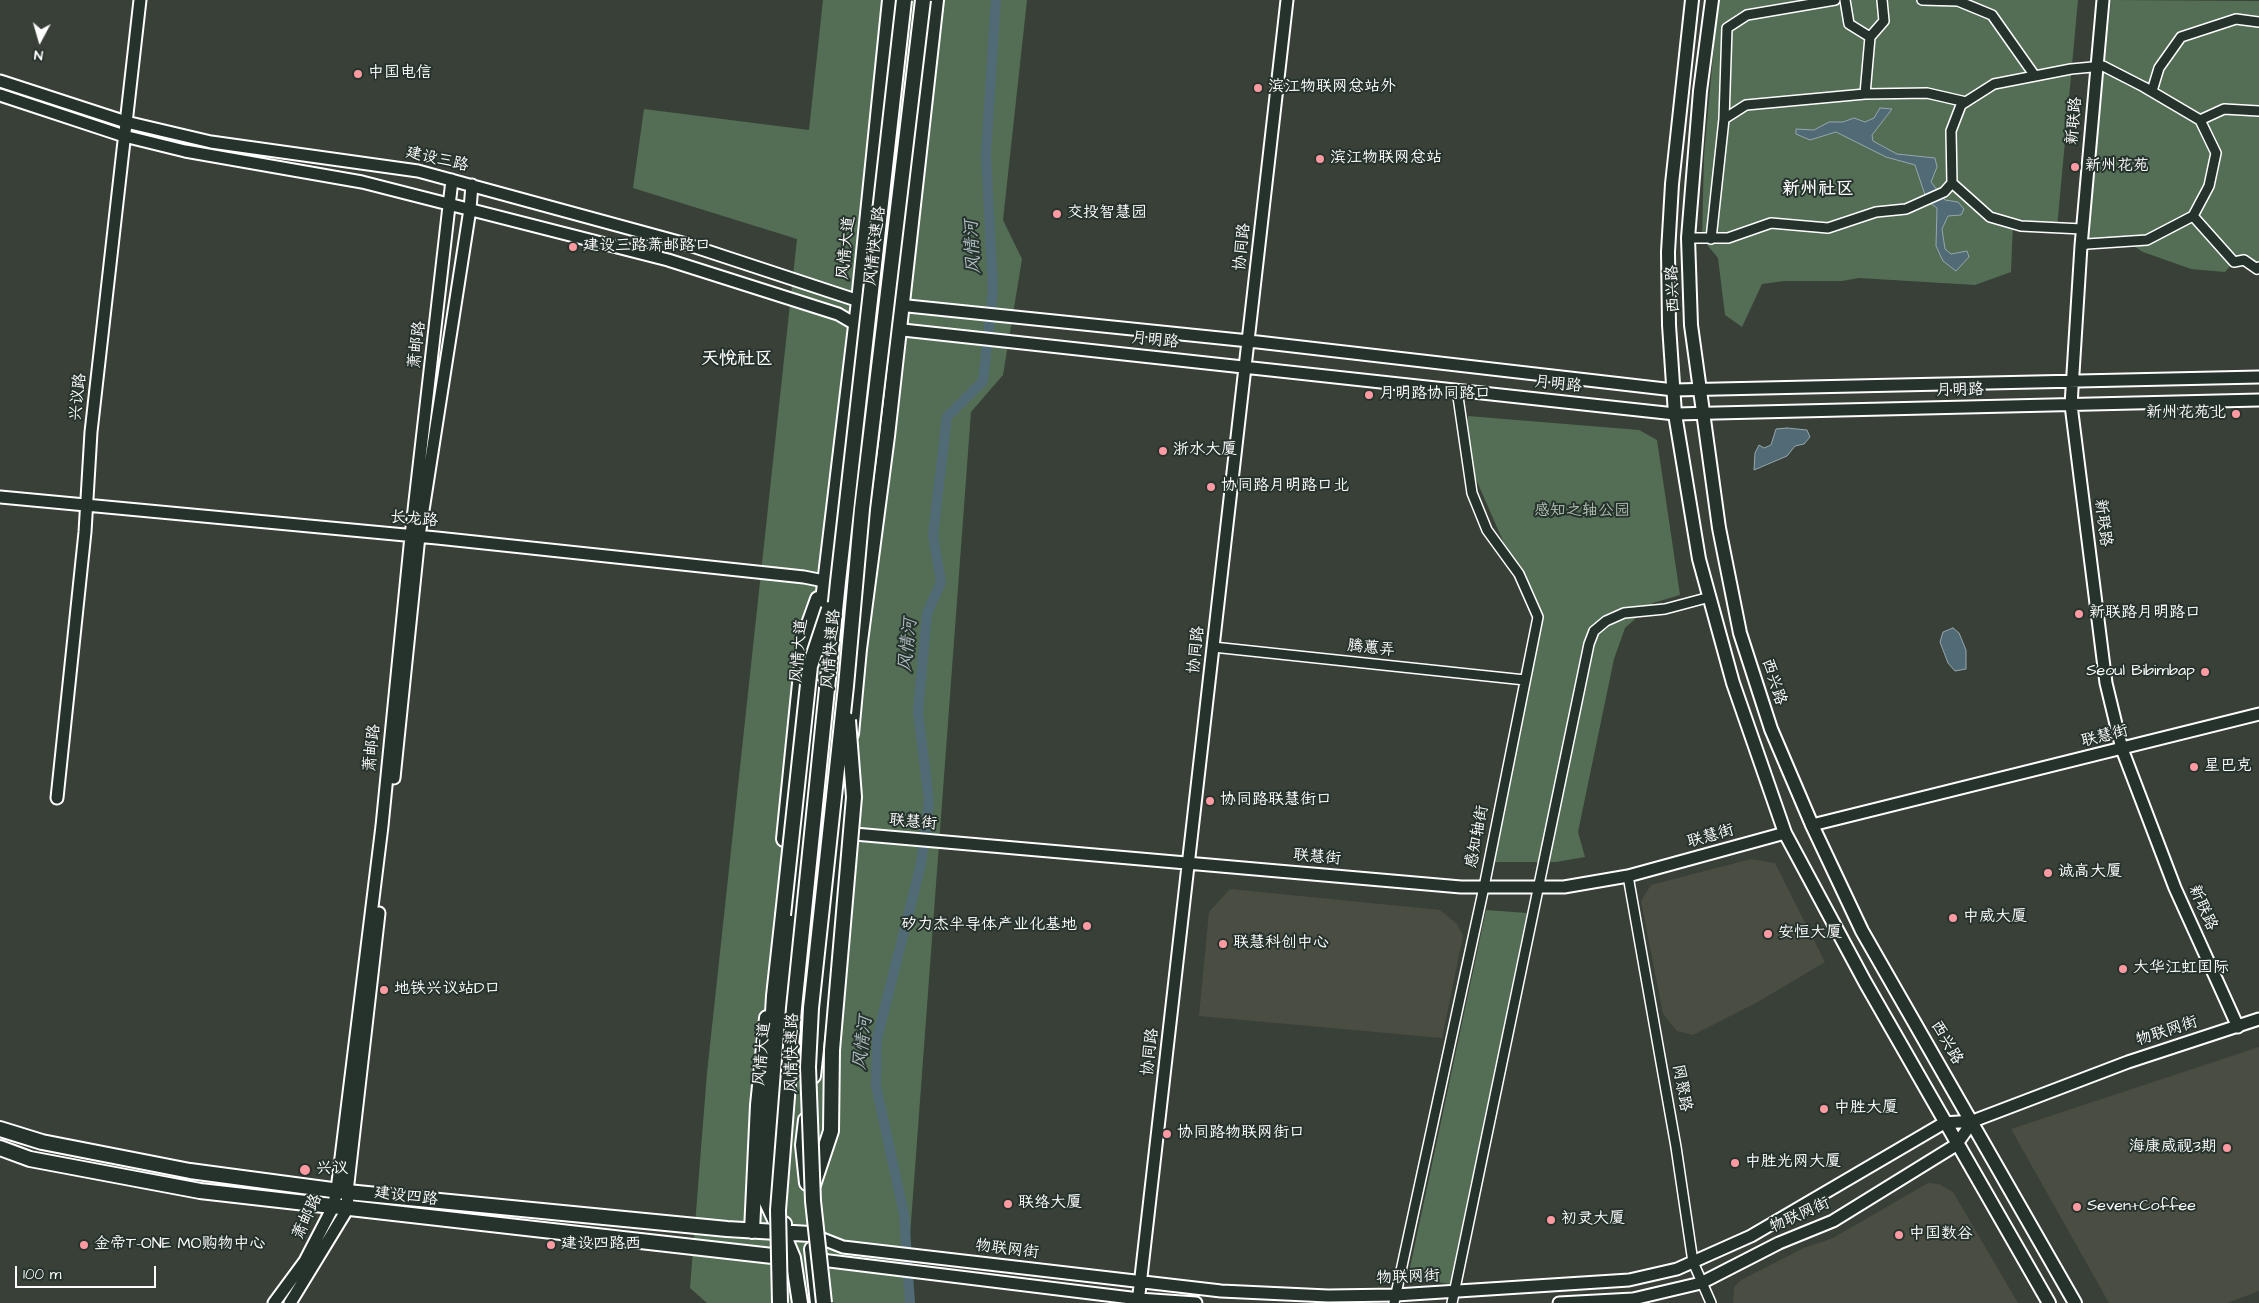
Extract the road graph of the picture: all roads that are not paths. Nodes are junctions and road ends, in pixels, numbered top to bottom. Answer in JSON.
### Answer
{"nodes":[{"id":1,"x":140,"y":0,"type":"edge"},
{"id":2,"x":890,"y":0,"type":"edge"},
{"id":3,"x":904,"y":0,"type":"edge"},
{"id":4,"x":923,"y":0,"type":"edge"},
{"id":5,"x":936,"y":0,"type":"edge"},
{"id":6,"x":1287,"y":0,"type":"edge"},
{"id":7,"x":1692,"y":0,"type":"edge"},
{"id":8,"x":1712,"y":0,"type":"edge"},
{"id":9,"x":1835,"y":0,"type":"edge"},
{"id":10,"x":1845,"y":0,"type":"edge"},
{"id":11,"x":1882,"y":0,"type":"edge"},
{"id":12,"x":1922,"y":0,"type":"edge"},
{"id":13,"x":2104,"y":0,"type":"edge"},
{"id":14,"x":2259,"y":22,"type":"edge"},
{"id":15,"x":1870,"y":38,"type":"junction"},
{"id":16,"x":2096,"y":66,"type":"junction"},
{"id":17,"x":2035,"y":76,"type":"junction"},
{"id":18,"x":0,"y":81,"type":"edge"},
{"id":19,"x":2152,"y":91,"type":"junction"},
{"id":20,"x":1865,"y":94,"type":"junction"},
{"id":21,"x":0,"y":95,"type":"edge"},
{"id":22,"x":1966,"y":102,"type":"junction"},
{"id":23,"x":2259,"y":111,"type":"edge"},
{"id":24,"x":1724,"y":119,"type":"junction"},
{"id":25,"x":2200,"y":120,"type":"junction"},
{"id":26,"x":126,"y":122,"type":"junction"},
{"id":27,"x":124,"y":136,"type":"junction"},
{"id":28,"x":452,"y":180,"type":"junction"},
{"id":29,"x":1952,"y":184,"type":"junction"},
{"id":30,"x":472,"y":185,"type":"junction"},
{"id":31,"x":451,"y":204,"type":"junction"},
{"id":32,"x":470,"y":210,"type":"junction"},
{"id":33,"x":2193,"y":216,"type":"junction"},
{"id":34,"x":2082,"y":229,"type":"junction"},
{"id":35,"x":1688,"y":238,"type":"junction"},
{"id":36,"x":1711,"y":239,"type":"junction"},
{"id":37,"x":2081,"y":246,"type":"junction"},
{"id":38,"x":2259,"y":268,"type":"edge"},
{"id":39,"x":860,"y":301,"type":"junction"},
{"id":40,"x":901,"y":305,"type":"junction"},
{"id":41,"x":857,"y":325,"type":"junction"},
{"id":42,"x":899,"y":330,"type":"junction"},
{"id":43,"x":1249,"y":341,"type":"junction"},
{"id":44,"x":1245,"y":367,"type":"junction"},
{"id":45,"x":2259,"y":377,"type":"edge"},
{"id":46,"x":2071,"y":380,"type":"junction"},
{"id":47,"x":1457,"y":390,"type":"junction"},
{"id":48,"x":1674,"y":390,"type":"junction"},
{"id":49,"x":1698,"y":390,"type":"junction"},
{"id":50,"x":2259,"y":400,"type":"edge"},
{"id":51,"x":2071,"y":404,"type":"junction"},
{"id":52,"x":1675,"y":414,"type":"junction"},
{"id":53,"x":1703,"y":414,"type":"junction"},
{"id":54,"x":0,"y":497,"type":"edge"},
{"id":55,"x":86,"y":504,"type":"junction"},
{"id":56,"x":415,"y":536,"type":"junction"},
{"id":57,"x":831,"y":582,"type":"junction"},
{"id":58,"x":1710,"y":597,"type":"junction"},
{"id":59,"x":1213,"y":647,"type":"junction"},
{"id":60,"x":1525,"y":680,"type":"junction"},
{"id":61,"x":846,"y":686,"type":"junction"},
{"id":62,"x":2259,"y":714,"type":"edge"},
{"id":63,"x":2122,"y":749,"type":"junction"},
{"id":64,"x":57,"y":798,"type":"dead end"},
{"id":65,"x":1812,"y":825,"type":"junction"},
{"id":66,"x":840,"y":833,"type":"junction"},
{"id":67,"x":1785,"y":833,"type":"junction"},
{"id":68,"x":1189,"y":863,"type":"junction"},
{"id":69,"x":1628,"y":876,"type":"junction"},
{"id":70,"x":1484,"y":887,"type":"junction"},
{"id":71,"x":1539,"y":887,"type":"junction"},
{"id":72,"x":2259,"y":1020,"type":"edge"},
{"id":73,"x":2238,"y":1027,"type":"junction"},
{"id":74,"x":1973,"y":1121,"type":"junction"},
{"id":75,"x":1944,"y":1123,"type":"junction"},
{"id":76,"x":0,"y":1129,"type":"edge"},
{"id":77,"x":1956,"y":1145,"type":"junction"},
{"id":78,"x":0,"y":1148,"type":"edge"},
{"id":79,"x":342,"y":1191,"type":"junction"},
{"id":80,"x":808,"y":1200,"type":"junction"},
{"id":81,"x":333,"y":1207,"type":"junction"},
{"id":82,"x":348,"y":1208,"type":"junction"},
{"id":83,"x":752,"y":1231,"type":"junction"},
{"id":84,"x":783,"y":1234,"type":"junction"},
{"id":85,"x":810,"y":1234,"type":"junction"},
{"id":86,"x":793,"y":1258,"type":"junction"},
{"id":87,"x":813,"y":1259,"type":"junction"},
{"id":88,"x":1692,"y":1262,"type":"junction"},
{"id":89,"x":1140,"y":1283,"type":"junction"},
{"id":90,"x":1701,"y":1283,"type":"junction"},
{"id":91,"x":1453,"y":1298,"type":"edge"},
{"id":92,"x":1395,"y":1299,"type":"edge"},
{"id":93,"x":1138,"y":1301,"type":"edge"},
{"id":94,"x":274,"y":1303,"type":"edge"},
{"id":95,"x":290,"y":1303,"type":"edge"},
{"id":96,"x":780,"y":1303,"type":"edge"},
{"id":97,"x":800,"y":1303,"type":"edge"},
{"id":98,"x":818,"y":1303,"type":"edge"},
{"id":99,"x":824,"y":1303,"type":"edge"},
{"id":100,"x":1196,"y":1303,"type":"edge"},
{"id":101,"x":1560,"y":1303,"type":"edge"},
{"id":102,"x":1710,"y":1303,"type":"edge"},
{"id":103,"x":2048,"y":1303,"type":"edge"},
{"id":104,"x":2075,"y":1303,"type":"edge"}],
"edges":[{"from":1,"to":26,"type":"street","name":"兴议路"},
{"from":2,"to":39,"type":"main road","name":"风情大道"},
{"from":3,"to":57,"type":"main road","name":"风情快速路","bridge":true},
{"from":4,"to":61,"type":"main road","name":"风情快速路","bridge":true},
{"from":5,"to":40,"type":"main road"},
{"from":6,"to":43,"type":"street","name":"协同路"},
{"from":7,"to":48,"type":"main road","name":"西兴路"},
{"from":8,"to":35,"type":"main road","name":"西兴路"},
{"from":9,"to":24,"type":"street"},
{"from":10,"to":15,"type":"street"},
{"from":11,"to":15,"type":"street"},
{"from":12,"to":17,"type":"street"},
{"from":13,"to":16,"type":"street","name":"新联路"},
{"from":14,"to":19,"type":"street"},
{"from":15,"to":20,"type":"street"},
{"from":16,"to":17,"type":"street"},
{"from":16,"to":19,"type":"street"},
{"from":16,"to":34,"type":"street","name":"新联路"},
{"from":17,"to":22,"type":"street"},
{"from":18,"to":26,"type":"street","name":"建设三路"},
{"from":19,"to":25,"type":"street"},
{"from":20,"to":22,"type":"street"},
{"from":20,"to":24,"type":"street"},
{"from":21,"to":27,"type":"street"},
{"from":22,"to":29,"type":"street"},
{"from":23,"to":25,"type":"street"},
{"from":24,"to":36,"type":"street"},
{"from":25,"to":33,"type":"street"},
{"from":26,"to":27,"type":"street","name":"兴议路"},
{"from":26,"to":28,"type":"street","name":"建设三路"},
{"from":27,"to":31,"type":"street"},
{"from":27,"to":55,"type":"street","name":"兴议路"},
{"from":28,"to":30,"type":"street","name":"建设三路"},
{"from":28,"to":31,"type":"street","name":"萧邮路"},
{"from":29,"to":34,"type":"street"},
{"from":29,"to":36,"type":"street"},
{"from":30,"to":32,"type":"street","name":"萧邮路"},
{"from":30,"to":39,"type":"street","name":"建设三路"},
{"from":31,"to":32,"type":"street"},
{"from":31,"to":56,"type":"street","name":"萧邮路"},
{"from":32,"to":41,"type":"street"},
{"from":32,"to":56,"type":"street","name":"萧邮路"},
{"from":33,"to":37,"type":"street"},
{"from":33,"to":38,"type":"street"},
{"from":34,"to":37,"type":"street","name":"新联路"},
{"from":35,"to":36,"type":"street"},
{"from":35,"to":49,"type":"main road","name":"西兴路"},
{"from":37,"to":46,"type":"street","name":"新联路"},
{"from":39,"to":40,"type":"street","name":"月明路"},
{"from":39,"to":41,"type":"main road","name":"风情大道"},
{"from":40,"to":42,"type":"main road"},
{"from":40,"to":43,"type":"street","name":"月明路"},
{"from":41,"to":42,"type":"street","name":"月明路"},
{"from":41,"to":57,"type":"main road","name":"风情大道"},
{"from":42,"to":44,"type":"street","name":"月明路"},
{"from":42,"to":66,"type":"main road"},
{"from":43,"to":44,"type":"street","name":"协同路"},
{"from":43,"to":48,"type":"street","name":"月明路"},
{"from":44,"to":47,"type":"street","name":"月明路"},
{"from":44,"to":59,"type":"street","name":"协同路"},
{"from":45,"to":46,"type":"street","name":"月明路"},
{"from":46,"to":49,"type":"street","name":"月明路"},
{"from":46,"to":51,"type":"street","name":"新联路"},
{"from":47,"to":52,"type":"street","name":"月明路"},
{"from":47,"to":60,"type":"street","name":"感知轴街"},
{"from":48,"to":49,"type":"street","name":"月明路"},
{"from":48,"to":52,"type":"main road","name":"西兴路"},
{"from":49,"to":53,"type":"main road","name":"西兴路"},
{"from":50,"to":51,"type":"street","name":"月明路"},
{"from":51,"to":53,"type":"street","name":"月明路"},
{"from":51,"to":63,"type":"street","name":"新联路"},
{"from":52,"to":53,"type":"street","name":"月明路"},
{"from":52,"to":58,"type":"main road","name":"西兴路"},
{"from":53,"to":65,"type":"main road","name":"西兴路"},
{"from":54,"to":55,"type":"street","name":"长龙路"},
{"from":55,"to":56,"type":"street","name":"长龙路"},
{"from":55,"to":64,"type":"street","name":"兴议路"},
{"from":56,"to":57,"type":"street","name":"长龙路"},
{"from":56,"to":79,"type":"street","name":"萧邮路"},
{"from":56,"to":79,"type":"street","name":"萧邮路"},
{"from":57,"to":83,"type":"main road"},
{"from":57,"to":84,"type":"main road","name":"风情大道"},
{"from":57,"to":84,"type":"main road","bridge":true},
{"from":57,"to":96,"type":"main road","name":"风情快速路","bridge":true},
{"from":58,"to":67,"type":"main road","name":"西兴路"},
{"from":58,"to":71,"type":"street"},
{"from":59,"to":60,"type":"street","name":"腾蕙弄"},
{"from":59,"to":68,"type":"street","name":"协同路"},
{"from":60,"to":70,"type":"street","name":"感知轴街"},
{"from":61,"to":80,"type":"main road","bridge":true},
{"from":61,"to":99,"type":"main road","name":"风情快速路","bridge":true},
{"from":62,"to":63,"type":"street","name":"联慧街"},
{"from":63,"to":65,"type":"street","name":"联慧街"},
{"from":63,"to":73,"type":"street","name":"新联路"},
{"from":65,"to":74,"type":"main road","name":"西兴路"},
{"from":66,"to":68,"type":"street","name":"联慧街"},
{"from":66,"to":80,"type":"main road"},
{"from":67,"to":69,"type":"street","name":"联慧街"},
{"from":67,"to":75,"type":"main road","name":"西兴路"},
{"from":68,"to":70,"type":"street","name":"联慧街"},
{"from":68,"to":89,"type":"street","name":"协同路"},
{"from":69,"to":71,"type":"street","name":"联慧街"},
{"from":69,"to":88,"type":"street","name":"网聚路"},
{"from":70,"to":71,"type":"street","name":"联慧街"},
{"from":70,"to":92,"type":"street","name":"感知轴街"},
{"from":71,"to":91,"type":"street"},
{"from":72,"to":73,"type":"street","name":"物联网街"},
{"from":73,"to":74,"type":"street","name":"物联网街"},
{"from":74,"to":75,"type":"street","name":"物联网街"},
{"from":74,"to":77,"type":"street","name":"物联网街"},
{"from":74,"to":104,"type":"main road","name":"西兴路"},
{"from":75,"to":77,"type":"main road","name":"西兴路"},
{"from":75,"to":88,"type":"street","name":"物联网街"},
{"from":76,"to":79,"type":"main road","name":"建设四路"},
{"from":77,"to":90,"type":"street","name":"物联网街"},
{"from":77,"to":103,"type":"main road","name":"西兴路"},
{"from":78,"to":81,"type":"main road","name":"建设四路"},
{"from":79,"to":81,"type":"street","name":"萧邮路"},
{"from":79,"to":82,"type":"street"},
{"from":79,"to":83,"type":"main road","name":"建设四路"},
{"from":80,"to":85,"type":"main road"},
{"from":81,"to":82,"type":"main road","name":"建设四路"},
{"from":81,"to":94,"type":"street","name":"萧邮路"},
{"from":82,"to":86,"type":"main road","name":"建设四路"},
{"from":82,"to":95,"type":"street"},
{"from":83,"to":84,"type":"main road","name":"建设四路"},
{"from":84,"to":85,"type":"main road","name":"建设四路"},
{"from":84,"to":86,"type":"main road","name":"风情大道"},
{"from":85,"to":87,"type":"main road"},
{"from":85,"to":89,"type":"street","name":"物联网街"},
{"from":86,"to":87,"type":"main road","name":"建设四路"},
{"from":86,"to":97,"type":"main road","name":"风情大道"},
{"from":87,"to":93,"type":"street","name":"物联网街"},
{"from":87,"to":98,"type":"main road"},
{"from":88,"to":90,"type":"street","name":"网聚路"},
{"from":88,"to":91,"type":"street","name":"物联网街"},
{"from":89,"to":92,"type":"street","name":"物联网街"},
{"from":89,"to":93,"type":"street","name":"协同路"},
{"from":90,"to":101,"type":"street","name":"物联网街"},
{"from":90,"to":102,"type":"street","name":"网聚路"},
{"from":91,"to":92,"type":"street","name":"物联网街"},
{"from":93,"to":100,"type":"street","name":"物联网街"}]}
